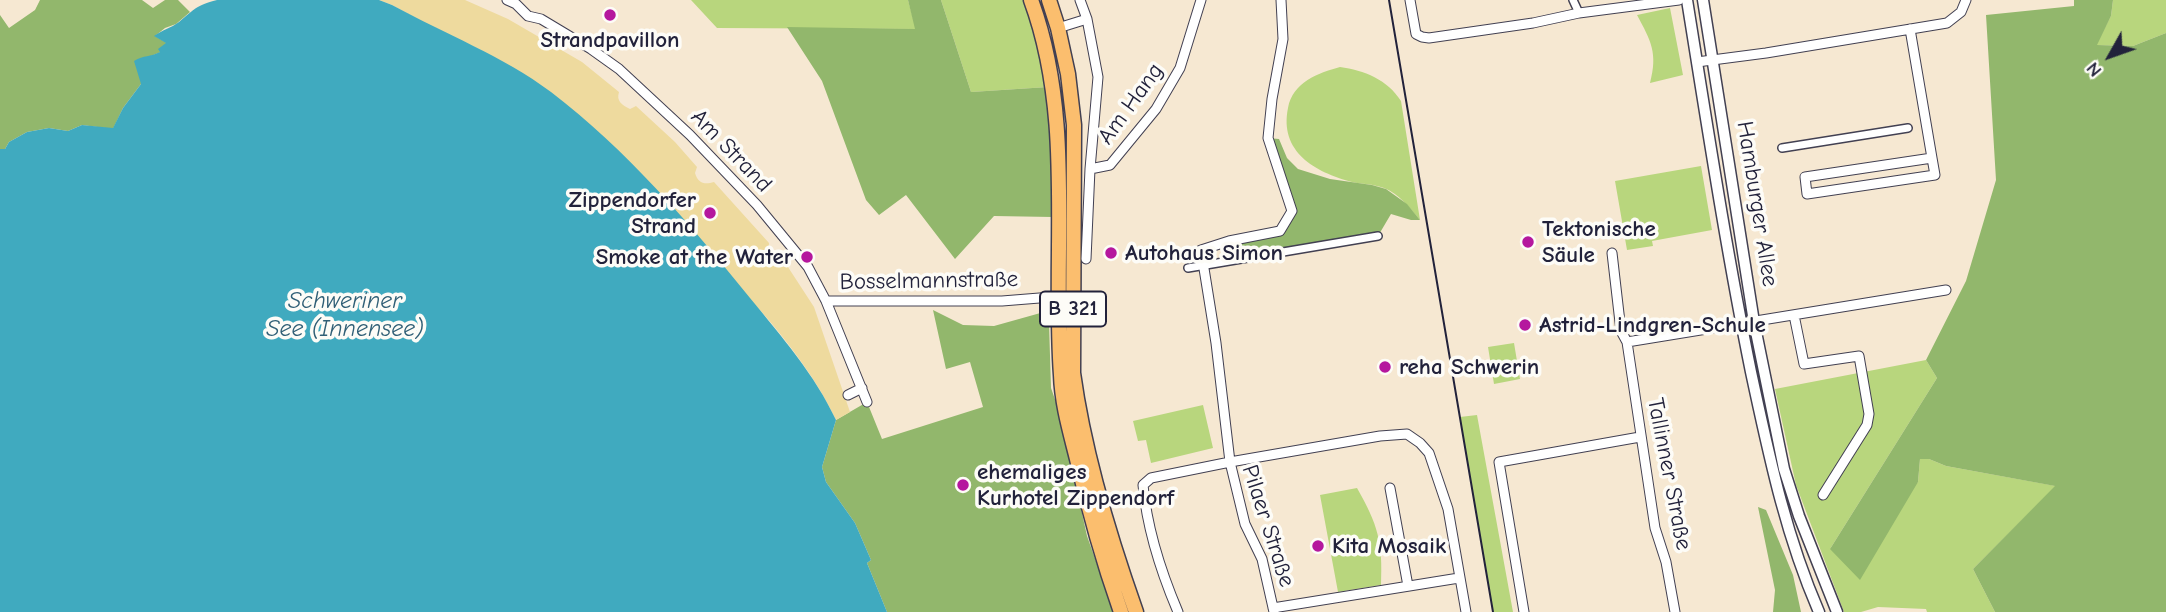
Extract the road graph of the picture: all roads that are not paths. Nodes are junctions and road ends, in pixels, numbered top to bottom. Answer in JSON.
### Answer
{"nodes":[{"id":1,"x":507,"y":0,"type":"edge"},
{"id":2,"x":1031,"y":0,"type":"edge"},
{"id":3,"x":1049,"y":0,"type":"edge"},
{"id":4,"x":1080,"y":0,"type":"edge"},
{"id":5,"x":1201,"y":0,"type":"edge"},
{"id":6,"x":1281,"y":0,"type":"edge"},
{"id":7,"x":1410,"y":0,"type":"edge"},
{"id":8,"x":1573,"y":0,"type":"edge"},
{"id":9,"x":1679,"y":0,"type":"edge"},
{"id":10,"x":1688,"y":0,"type":"edge"},
{"id":11,"x":1703,"y":0,"type":"edge"},
{"id":12,"x":1966,"y":0,"type":"edge"},
{"id":13,"x":1579,"y":13,"type":"junction"},
{"id":14,"x":1087,"y":19,"type":"junction"},
{"id":15,"x":1058,"y":28,"type":"junction"},
{"id":16,"x":1910,"y":29,"type":"junction"},
{"id":17,"x":1713,"y":60,"type":"junction"},
{"id":18,"x":1697,"y":62,"type":"junction"},
{"id":19,"x":1908,"y":128,"type":"dead end"},
{"id":20,"x":1782,"y":148,"type":"dead end"},
{"id":21,"x":1932,"y":158,"type":"junction"},
{"id":22,"x":1090,"y":169,"type":"junction"},
{"id":23,"x":1378,"y":236,"type":"dead end"},
{"id":24,"x":1612,"y":253,"type":"dead end"},
{"id":25,"x":1086,"y":259,"type":"dead end"},
{"id":26,"x":1188,"y":268,"type":"dead end"},
{"id":27,"x":1205,"y":271,"type":"junction"},
{"id":28,"x":1946,"y":290,"type":"dead end"},
{"id":29,"x":1074,"y":291,"type":"junction"},
{"id":30,"x":1059,"y":295,"type":"junction"},
{"id":31,"x":826,"y":301,"type":"junction"},
{"id":32,"x":1794,"y":315,"type":"junction"},
{"id":33,"x":1754,"y":322,"type":"junction"},
{"id":34,"x":1741,"y":324,"type":"junction"},
{"id":35,"x":1627,"y":342,"type":"junction"},
{"id":36,"x":862,"y":388,"type":"junction"},
{"id":37,"x":848,"y":395,"type":"dead end"},
{"id":38,"x":867,"y":402,"type":"dead end"},
{"id":39,"x":1640,"y":437,"type":"junction"},
{"id":40,"x":1230,"y":462,"type":"junction"},
{"id":41,"x":1390,"y":488,"type":"dead end"},
{"id":42,"x":1823,"y":495,"type":"dead end"},
{"id":43,"x":1460,"y":578,"type":"junction"},
{"id":44,"x":1408,"y":586,"type":"junction"},
{"id":45,"x":1273,"y":610,"type":"edge"},
{"id":46,"x":1121,"y":612,"type":"edge"},
{"id":47,"x":1136,"y":612,"type":"edge"},
{"id":48,"x":1178,"y":612,"type":"edge"},
{"id":49,"x":1466,"y":612,"type":"edge"},
{"id":50,"x":1524,"y":612,"type":"edge"},
{"id":51,"x":1675,"y":612,"type":"edge"},
{"id":52,"x":1819,"y":612,"type":"edge"},
{"id":53,"x":1837,"y":612,"type":"edge"}],
"edges":[{"from":1,"to":31,"type":"street","name":"Am Strand"},
{"from":2,"to":30,"type":"main road","number":"B 321"},
{"from":3,"to":15,"type":"main road","number":"B 321"},
{"from":4,"to":14,"type":"street"},
{"from":5,"to":22,"type":"street","name":"Am Hang"},
{"from":6,"to":27,"type":"street"},
{"from":7,"to":13,"type":"street"},
{"from":8,"to":13,"type":"street"},
{"from":9,"to":13,"type":"street"},
{"from":10,"to":18,"type":"street","name":"Hamburger Allee"},
{"from":11,"to":17,"type":"street","name":"Hamburger Allee"},
{"from":12,"to":16,"type":"street"},
{"from":14,"to":15,"type":"street"},
{"from":14,"to":22,"type":"street"},
{"from":15,"to":29,"type":"main road","number":"B 321"},
{"from":16,"to":17,"type":"street"},
{"from":16,"to":21,"type":"street"},
{"from":17,"to":18,"type":"street"},
{"from":17,"to":33,"type":"street","name":"Hamburger Allee"},
{"from":18,"to":34,"type":"street","name":"Hamburger Allee"},
{"from":19,"to":20,"type":"street"},
{"from":21,"to":21,"type":"street"},
{"from":22,"to":25,"type":"street","name":"Am Hang"},
{"from":23,"to":27,"type":"street"},
{"from":24,"to":35,"type":"street","name":"Tallinner Straße"},
{"from":26,"to":27,"type":"street"},
{"from":27,"to":40,"type":"street"},
{"from":28,"to":32,"type":"street"},
{"from":29,"to":30,"type":"street","name":"Bosselmannstraße"},
{"from":29,"to":47,"type":"main road","number":"B 321"},
{"from":30,"to":31,"type":"street","name":"Bosselmannstraße"},
{"from":30,"to":46,"type":"main road","number":"B 321"},
{"from":31,"to":36,"type":"street","name":"Am Strand"},
{"from":32,"to":33,"type":"street"},
{"from":32,"to":42,"type":"street"},
{"from":33,"to":34,"type":"street"},
{"from":33,"to":53,"type":"street","name":"Hamburger Allee"},
{"from":34,"to":35,"type":"street"},
{"from":34,"to":52,"type":"street","name":"Hamburger Allee"},
{"from":35,"to":39,"type":"street","name":"Tallinner Straße"},
{"from":36,"to":37,"type":"street"},
{"from":36,"to":38,"type":"street","name":"Am Strand"},
{"from":39,"to":50,"type":"street"},
{"from":39,"to":51,"type":"street","name":"Tallinner Straße"},
{"from":40,"to":43,"type":"street"},
{"from":40,"to":45,"type":"street","name":"Pilaer Straße"},
{"from":40,"to":48,"type":"street","name":"Pilaer Straße"},
{"from":41,"to":44,"type":"street"},
{"from":43,"to":44,"type":"street"},
{"from":43,"to":49,"type":"street"},
{"from":44,"to":45,"type":"street"}]}
